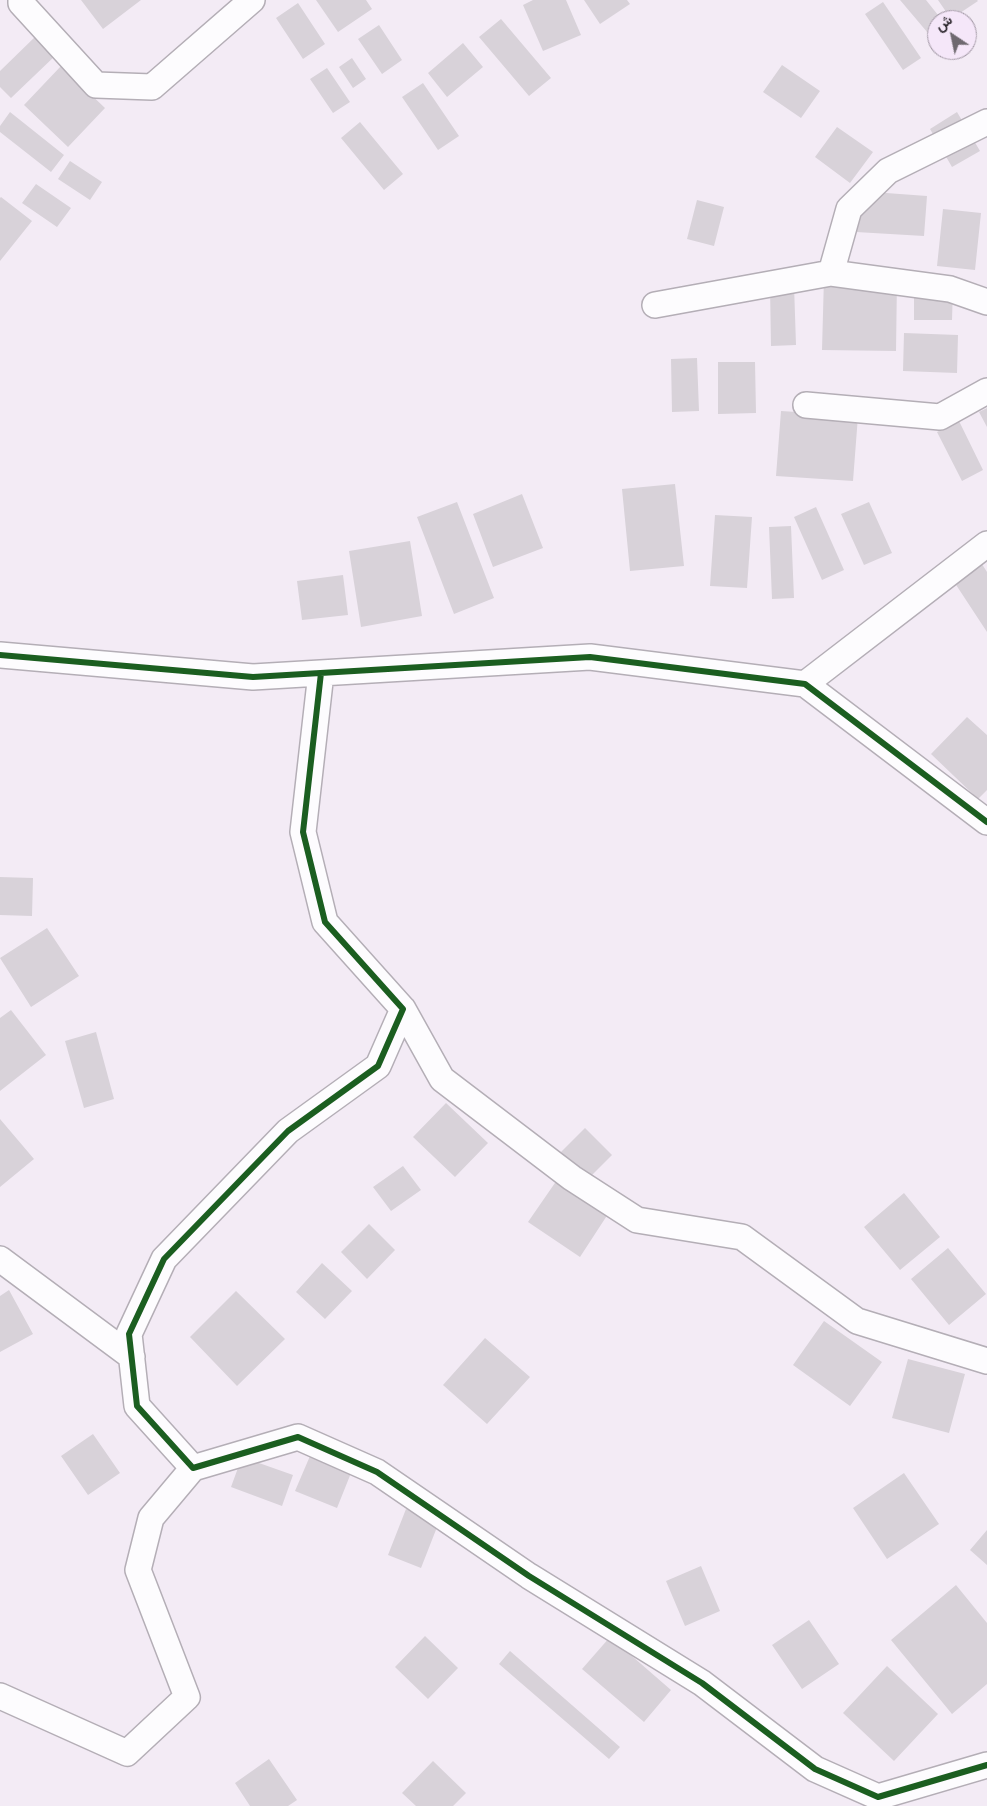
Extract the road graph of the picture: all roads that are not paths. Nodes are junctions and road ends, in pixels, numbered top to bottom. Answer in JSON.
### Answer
{"nodes":[{"id":1,"x":20,"y":0,"type":"edge"},
{"id":2,"x":252,"y":0,"type":"edge"},
{"id":3,"x":987,"y":122,"type":"edge"},
{"id":4,"x":830,"y":274,"type":"junction"},
{"id":5,"x":987,"y":302,"type":"edge"},
{"id":6,"x":655,"y":304,"type":"dead end"},
{"id":7,"x":987,"y":391,"type":"edge"},
{"id":8,"x":806,"y":405,"type":"dead end"},
{"id":9,"x":987,"y":544,"type":"edge"},
{"id":10,"x":0,"y":655,"type":"edge"},
{"id":11,"x":321,"y":673,"type":"junction"},
{"id":12,"x":806,"y":684,"type":"junction"},
{"id":13,"x":987,"y":822,"type":"edge"},
{"id":14,"x":403,"y":1009,"type":"junction"},
{"id":15,"x":0,"y":1259,"type":"edge"},
{"id":16,"x":132,"y":1357,"type":"junction"},
{"id":17,"x":987,"y":1361,"type":"edge"},
{"id":18,"x":193,"y":1468,"type":"junction"},
{"id":19,"x":0,"y":1696,"type":"edge"},
{"id":20,"x":987,"y":1764,"type":"edge"}],
"edges":[{"from":1,"to":2,"type":"street"},
{"from":3,"to":4,"type":"street"},
{"from":4,"to":5,"type":"street"},
{"from":4,"to":6,"type":"street"},
{"from":7,"to":8,"type":"street"},
{"from":9,"to":12,"type":"street"},
{"from":10,"to":11,"type":"street"},
{"from":11,"to":12,"type":"street"},
{"from":11,"to":14,"type":"street"},
{"from":12,"to":13,"type":"street"},
{"from":14,"to":16,"type":"street"},
{"from":14,"to":17,"type":"street"},
{"from":15,"to":16,"type":"street"},
{"from":16,"to":18,"type":"street"},
{"from":18,"to":19,"type":"street"},
{"from":18,"to":20,"type":"street"}]}
